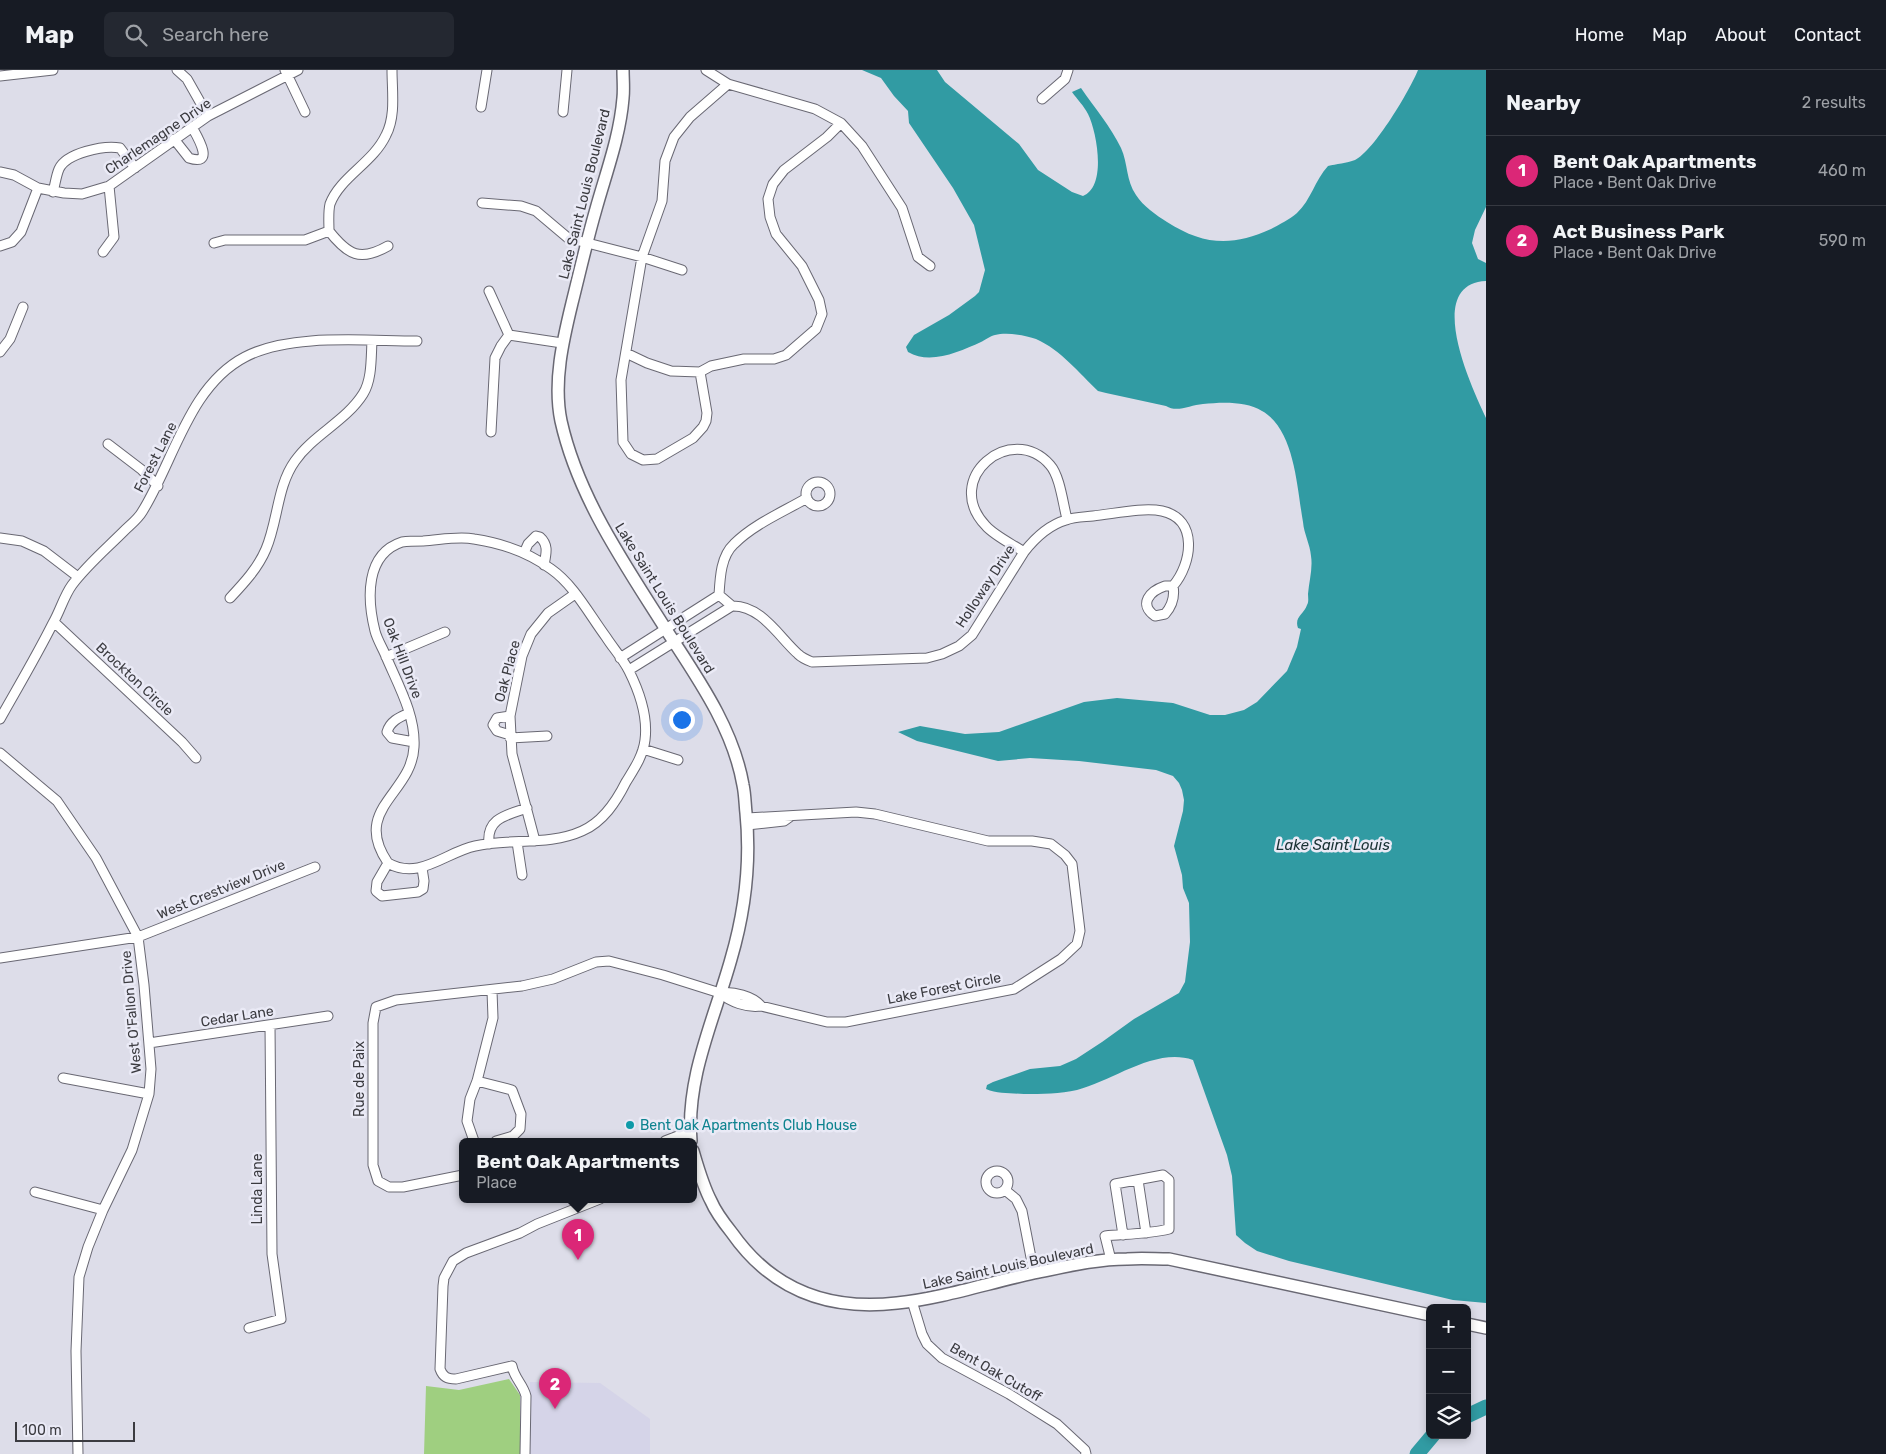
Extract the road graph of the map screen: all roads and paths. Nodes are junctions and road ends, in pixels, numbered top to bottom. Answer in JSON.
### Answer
{"nodes":[{"id":1,"x":53,"y":70,"type":"edge"},
{"id":2,"x":177,"y":70,"type":"edge"},
{"id":3,"x":298,"y":70,"type":"edge"},
{"id":4,"x":392,"y":70,"type":"edge"},
{"id":5,"x":487,"y":70,"type":"edge"},
{"id":6,"x":567,"y":70,"type":"edge"},
{"id":7,"x":623,"y":70,"type":"edge"},
{"id":8,"x":706,"y":70,"type":"edge"},
{"id":9,"x":1068,"y":70,"type":"edge"},
{"id":10,"x":287,"y":73,"type":"edge"},
{"id":11,"x":0,"y":76,"type":"edge"},
{"id":12,"x":728,"y":84,"type":"junction"},
{"id":13,"x":1042,"y":99,"type":"dead end"},
{"id":14,"x":481,"y":107,"type":"dead end"},
{"id":15,"x":305,"y":112,"type":"dead end"},
{"id":16,"x":563,"y":112,"type":"dead end"},
{"id":17,"x":208,"y":116,"type":"junction"},
{"id":18,"x":841,"y":124,"type":"junction"},
{"id":19,"x":192,"y":127,"type":"junction"},
{"id":20,"x":174,"y":139,"type":"junction"},
{"id":21,"x":135,"y":168,"type":"junction"},
{"id":22,"x":0,"y":172,"type":"edge"},
{"id":23,"x":109,"y":186,"type":"junction"},
{"id":24,"x":38,"y":188,"type":"junction"},
{"id":25,"x":53,"y":192,"type":"junction"},
{"id":26,"x":482,"y":203,"type":"dead end"},
{"id":27,"x":329,"y":231,"type":"junction"},
{"id":28,"x":214,"y":243,"type":"dead end"},
{"id":29,"x":586,"y":243,"type":"junction"},
{"id":30,"x":0,"y":246,"type":"edge"},
{"id":31,"x":388,"y":246,"type":"dead end"},
{"id":32,"x":103,"y":252,"type":"dead end"},
{"id":33,"x":642,"y":257,"type":"junction"},
{"id":34,"x":930,"y":266,"type":"dead end"},
{"id":35,"x":682,"y":270,"type":"dead end"},
{"id":36,"x":488,"y":291,"type":"dead end"},
{"id":37,"x":23,"y":307,"type":"dead end"},
{"id":38,"x":509,"y":335,"type":"junction"},
{"id":39,"x":372,"y":341,"type":"junction"},
{"id":40,"x":417,"y":341,"type":"dead end"},
{"id":41,"x":562,"y":343,"type":"junction"},
{"id":42,"x":0,"y":352,"type":"edge"},
{"id":43,"x":626,"y":352,"type":"junction"},
{"id":44,"x":700,"y":372,"type":"junction"},
{"id":45,"x":491,"y":432,"type":"dead end"},
{"id":46,"x":108,"y":444,"type":"dead end"},
{"id":47,"x":158,"y":486,"type":"junction"},
{"id":48,"x":807,"y":498,"type":"dead end"},
{"id":49,"x":1067,"y":519,"type":"junction"},
{"id":50,"x":0,"y":538,"type":"edge"},
{"id":51,"x":1024,"y":552,"type":"junction"},
{"id":52,"x":524,"y":554,"type":"junction"},
{"id":53,"x":544,"y":565,"type":"junction"},
{"id":54,"x":78,"y":577,"type":"junction"},
{"id":55,"x":1173,"y":586,"type":"dead end"},
{"id":56,"x":575,"y":594,"type":"junction"},
{"id":57,"x":719,"y":594,"type":"junction"},
{"id":58,"x":230,"y":598,"type":"dead end"},
{"id":59,"x":732,"y":606,"type":"junction"},
{"id":60,"x":54,"y":622,"type":"junction"},
{"id":61,"x":666,"y":629,"type":"junction"},
{"id":62,"x":445,"y":632,"type":"dead end"},
{"id":63,"x":674,"y":642,"type":"junction"},
{"id":64,"x":386,"y":657,"type":"junction"},
{"id":65,"x":620,"y":658,"type":"junction"},
{"id":66,"x":629,"y":670,"type":"junction"},
{"id":67,"x":409,"y":713,"type":"junction"},
{"id":68,"x":510,"y":716,"type":"junction"},
{"id":69,"x":0,"y":719,"type":"edge"},
{"id":70,"x":510,"y":736,"type":"junction"},
{"id":71,"x":547,"y":736,"type":"dead end"},
{"id":72,"x":414,"y":742,"type":"junction"},
{"id":73,"x":643,"y":749,"type":"junction"},
{"id":74,"x":0,"y":753,"type":"edge"},
{"id":75,"x":196,"y":758,"type":"dead end"},
{"id":76,"x":678,"y":760,"type":"dead end"},
{"id":77,"x":527,"y":808,"type":"junction"},
{"id":78,"x":747,"y":821,"type":"junction"},
{"id":79,"x":536,"y":841,"type":"junction"},
{"id":80,"x":517,"y":842,"type":"junction"},
{"id":81,"x":489,"y":844,"type":"junction"},
{"id":82,"x":388,"y":863,"type":"junction"},
{"id":83,"x":315,"y":867,"type":"dead end"},
{"id":84,"x":422,"y":868,"type":"junction"},
{"id":85,"x":522,"y":875,"type":"dead end"},
{"id":86,"x":138,"y":937,"type":"junction"},
{"id":87,"x":0,"y":958,"type":"edge"},
{"id":88,"x":492,"y":991,"type":"junction"},
{"id":89,"x":720,"y":993,"type":"junction"},
{"id":90,"x":328,"y":1016,"type":"dead end"},
{"id":91,"x":270,"y":1025,"type":"junction"},
{"id":92,"x":149,"y":1043,"type":"junction"},
{"id":93,"x":63,"y":1078,"type":"dead end"},
{"id":94,"x":477,"y":1081,"type":"junction"},
{"id":95,"x":149,"y":1094,"type":"junction"},
{"id":96,"x":691,"y":1136,"type":"edge"},
{"id":97,"x":473,"y":1138,"type":"edge"},
{"id":98,"x":506,"y":1138,"type":"edge"},
{"id":99,"x":697,"y":1162,"type":"edge"},
{"id":100,"x":459,"y":1176,"type":"edge"},
{"id":101,"x":1138,"y":1180,"type":"junction"},
{"id":102,"x":1005,"y":1190,"type":"dead end"},
{"id":103,"x":35,"y":1192,"type":"dead end"},
{"id":104,"x":590,"y":1203,"type":"edge"},
{"id":105,"x":103,"y":1210,"type":"junction"},
{"id":106,"x":1146,"y":1233,"type":"junction"},
{"id":107,"x":1123,"y":1234,"type":"junction"},
{"id":108,"x":1111,"y":1260,"type":"junction"},
{"id":109,"x":1034,"y":1273,"type":"junction"},
{"id":110,"x":912,"y":1301,"type":"junction"},
{"id":111,"x":1426,"y":1314,"type":"edge"},
{"id":112,"x":1471,"y":1325,"type":"edge"},
{"id":113,"x":249,"y":1328,"type":"dead end"},
{"id":114,"x":1486,"y":1328,"type":"edge"},
{"id":115,"x":78,"y":1454,"type":"edge"},
{"id":116,"x":525,"y":1454,"type":"edge"},
{"id":117,"x":1086,"y":1454,"type":"edge"}],
"edges":[{"from":1,"to":11,"type":"street"},
{"from":2,"to":17,"type":"street"},
{"from":3,"to":10,"type":"street","name":"Charlemagne Drive"},
{"from":4,"to":27,"type":"street"},
{"from":5,"to":14,"type":"street"},
{"from":6,"to":16,"type":"street"},
{"from":7,"to":29,"type":"main road","name":"Lake Saint Louis Boulevard"},
{"from":8,"to":12,"type":"street"},
{"from":9,"to":13,"type":"street"},
{"from":10,"to":15,"type":"street"},
{"from":10,"to":17,"type":"street","name":"Charlemagne Drive"},
{"from":12,"to":18,"type":"street"},
{"from":12,"to":33,"type":"street"},
{"from":17,"to":19,"type":"street","name":"Charlemagne Drive"},
{"from":18,"to":34,"type":"street"},
{"from":18,"to":44,"type":"street"},
{"from":19,"to":20,"type":"street","name":"Charlemagne Drive"},
{"from":19,"to":20,"type":"street"},
{"from":20,"to":21,"type":"street","name":"Charlemagne Drive"},
{"from":21,"to":23,"type":"street","name":"Charlemagne Drive"},
{"from":21,"to":25,"type":"street"},
{"from":22,"to":24,"type":"street","name":"Charlemagne Drive"},
{"from":23,"to":25,"type":"street","name":"Charlemagne Drive"},
{"from":23,"to":32,"type":"street"},
{"from":24,"to":25,"type":"street","name":"Charlemagne Drive"},
{"from":24,"to":30,"type":"street"},
{"from":26,"to":29,"type":"street"},
{"from":27,"to":28,"type":"street"},
{"from":27,"to":31,"type":"street"},
{"from":29,"to":33,"type":"street"},
{"from":29,"to":41,"type":"main road","name":"Lake Saint Louis Boulevard"},
{"from":33,"to":35,"type":"street"},
{"from":33,"to":43,"type":"street"},
{"from":36,"to":38,"type":"street"},
{"from":37,"to":42,"type":"street"},
{"from":38,"to":41,"type":"street"},
{"from":38,"to":45,"type":"street"},
{"from":39,"to":40,"type":"street","name":"Forest Lane"},
{"from":39,"to":47,"type":"street","name":"Forest Lane"},
{"from":39,"to":58,"type":"street"},
{"from":41,"to":61,"type":"main road","name":"Lake Saint Louis Boulevard"},
{"from":43,"to":44,"type":"street"},
{"from":43,"to":44,"type":"street"},
{"from":46,"to":47,"type":"street"},
{"from":47,"to":54,"type":"street","name":"Forest Lane"},
{"from":48,"to":57,"type":"street"},
{"from":49,"to":51,"type":"street","name":"Holloway Drive"},
{"from":49,"to":51,"type":"street"},
{"from":49,"to":55,"type":"street","name":"Holloway Drive"},
{"from":50,"to":54,"type":"street"},
{"from":51,"to":59,"type":"street","name":"Holloway Drive"},
{"from":52,"to":53,"type":"street","name":"Oak Hill Drive"},
{"from":52,"to":53,"type":"street"},
{"from":52,"to":64,"type":"street","name":"Oak Hill Drive"},
{"from":53,"to":56,"type":"street","name":"Oak Hill Drive"},
{"from":54,"to":60,"type":"street","name":"Forest Lane"},
{"from":56,"to":65,"type":"street","name":"Oak Hill Drive"},
{"from":56,"to":68,"type":"street","name":"Oak Place"},
{"from":57,"to":59,"type":"street"},
{"from":57,"to":61,"type":"street"},
{"from":59,"to":63,"type":"street"},
{"from":60,"to":69,"type":"street","name":"Forest Lane"},
{"from":60,"to":75,"type":"street","name":"Brockton Circle"},
{"from":61,"to":63,"type":"main road","name":"Lake Saint Louis Boulevard"},
{"from":61,"to":65,"type":"street"},
{"from":62,"to":64,"type":"street"},
{"from":63,"to":66,"type":"street"},
{"from":63,"to":78,"type":"main road","name":"Lake Saint Louis Boulevard"},
{"from":64,"to":67,"type":"street","name":"Oak Hill Drive"},
{"from":65,"to":66,"type":"street","name":"Oak Hill Drive"},
{"from":66,"to":73,"type":"street","name":"Oak Hill Drive"},
{"from":67,"to":72,"type":"street","name":"Oak Hill Drive"},
{"from":67,"to":72,"type":"street","name":"Oak Hill Drive"},
{"from":68,"to":70,"type":"street","name":"Oak Place"},
{"from":68,"to":70,"type":"street","name":"Oak Place"},
{"from":70,"to":71,"type":"street"},
{"from":70,"to":77,"type":"street","name":"Oak Place"},
{"from":72,"to":82,"type":"street","name":"Oak Hill Drive"},
{"from":73,"to":76,"type":"street"},
{"from":73,"to":79,"type":"street","name":"Oak Hill Drive"},
{"from":74,"to":86,"type":"street","name":"West O'Fallon Drive"},
{"from":77,"to":79,"type":"street","name":"Oak Place"},
{"from":77,"to":81,"type":"street"},
{"from":78,"to":89,"type":"main road","name":"Lake Saint Louis Boulevard"},
{"from":78,"to":89,"type":"street","name":"Lake Forest Circle"},
{"from":79,"to":80,"type":"street","name":"Oak Hill Drive"},
{"from":80,"to":81,"type":"street","name":"Oak Hill Drive"},
{"from":80,"to":85,"type":"street"},
{"from":81,"to":84,"type":"street","name":"Oak Hill Drive"},
{"from":82,"to":84,"type":"street","name":"Oak Hill Drive"},
{"from":82,"to":84,"type":"street"},
{"from":83,"to":86,"type":"street","name":"West Crestview Drive"},
{"from":86,"to":87,"type":"street","name":"West Crestview Drive"},
{"from":86,"to":92,"type":"street","name":"West O'Fallon Drive"},
{"from":88,"to":89,"type":"street","name":"Rue de Paix"},
{"from":88,"to":94,"type":"street"},
{"from":88,"to":100,"type":"street","name":"Rue de Paix"},
{"from":89,"to":96,"type":"main road","name":"Lake Saint Louis Boulevard"},
{"from":90,"to":91,"type":"street","name":"Cedar Lane"},
{"from":91,"to":92,"type":"street","name":"Cedar Lane"},
{"from":91,"to":113,"type":"street","name":"Linda Lane"},
{"from":92,"to":95,"type":"street","name":"West O'Fallon Drive"},
{"from":93,"to":95,"type":"street"},
{"from":94,"to":97,"type":"street"},
{"from":94,"to":98,"type":"street"},
{"from":95,"to":105,"type":"street","name":"West O'Fallon Drive"},
{"from":99,"to":110,"type":"main road","name":"Lake Saint Louis Boulevard"},
{"from":101,"to":106,"type":"street"},
{"from":101,"to":106,"type":"street"},
{"from":101,"to":107,"type":"street"},
{"from":102,"to":109,"type":"street"},
{"from":103,"to":105,"type":"street"},
{"from":104,"to":116,"type":"street"},
{"from":105,"to":115,"type":"street","name":"West O'Fallon Drive"},
{"from":106,"to":107,"type":"street"},
{"from":107,"to":108,"type":"street"},
{"from":108,"to":109,"type":"main road","name":"Lake Saint Louis Boulevard"},
{"from":108,"to":111,"type":"main road","name":"Lake Saint Louis Boulevard"},
{"from":109,"to":110,"type":"main road","name":"Lake Saint Louis Boulevard"},
{"from":110,"to":117,"type":"street","name":"Bent Oak Cutoff"},
{"from":112,"to":114,"type":"main road"}]}
